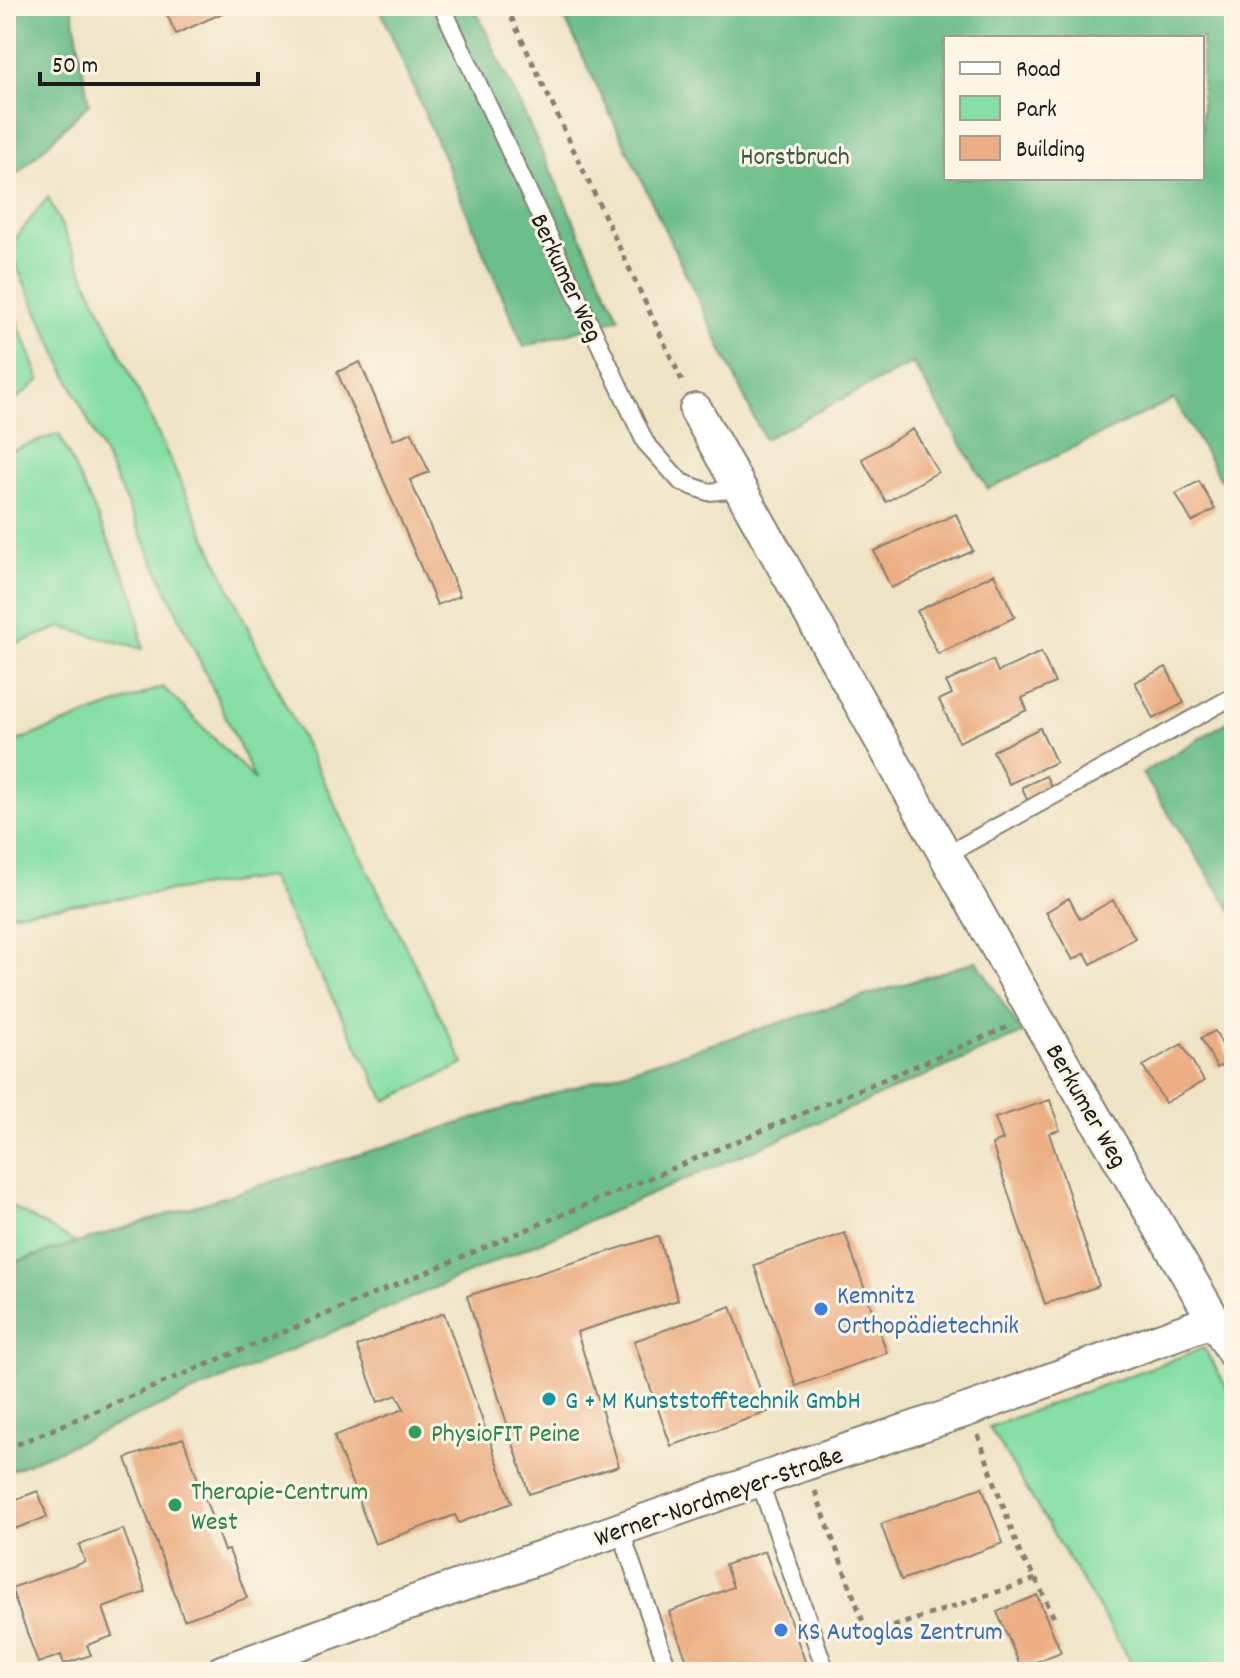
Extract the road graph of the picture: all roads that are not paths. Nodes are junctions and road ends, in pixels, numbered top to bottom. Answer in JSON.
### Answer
{"nodes":[{"id":1,"x":442,"y":6,"type":"edge"},
{"id":2,"x":696,"y":410,"type":"road end"},
{"id":3,"x":741,"y":489,"type":"junction"},
{"id":4,"x":1234,"y":696,"type":"edge"},
{"id":5,"x":946,"y":855,"type":"junction"},
{"id":6,"x":1214,"y":1320,"type":"junction"},
{"id":7,"x":1234,"y":1354,"type":"edge"},
{"id":8,"x":759,"y":1480,"type":"junction"},
{"id":9,"x":620,"y":1529,"type":"junction"},
{"id":10,"x":222,"y":1672,"type":"edge"},
{"id":11,"x":669,"y":1672,"type":"edge"},
{"id":12,"x":826,"y":1672,"type":"edge"}],
"edges":[{"from":1,"to":3,"type":"lane","name":"Berkumer Weg"},
{"from":2,"to":3,"type":"street","name":"Berkumer Weg"},
{"from":3,"to":5,"type":"street","name":"Berkumer Weg"},
{"from":4,"to":5,"type":"lane"},
{"from":5,"to":6,"type":"street","name":"Berkumer Weg"},
{"from":6,"to":7,"type":"street","name":"Berkumer Weg"},
{"from":6,"to":8,"type":"street","name":"Werner-Nordmeyer-Straße"},
{"from":8,"to":9,"type":"street","name":"Werner-Nordmeyer-Straße"},
{"from":8,"to":12,"type":"lane"},
{"from":9,"to":10,"type":"street","name":"Werner-Nordmeyer-Straße"},
{"from":9,"to":11,"type":"lane"}]}
